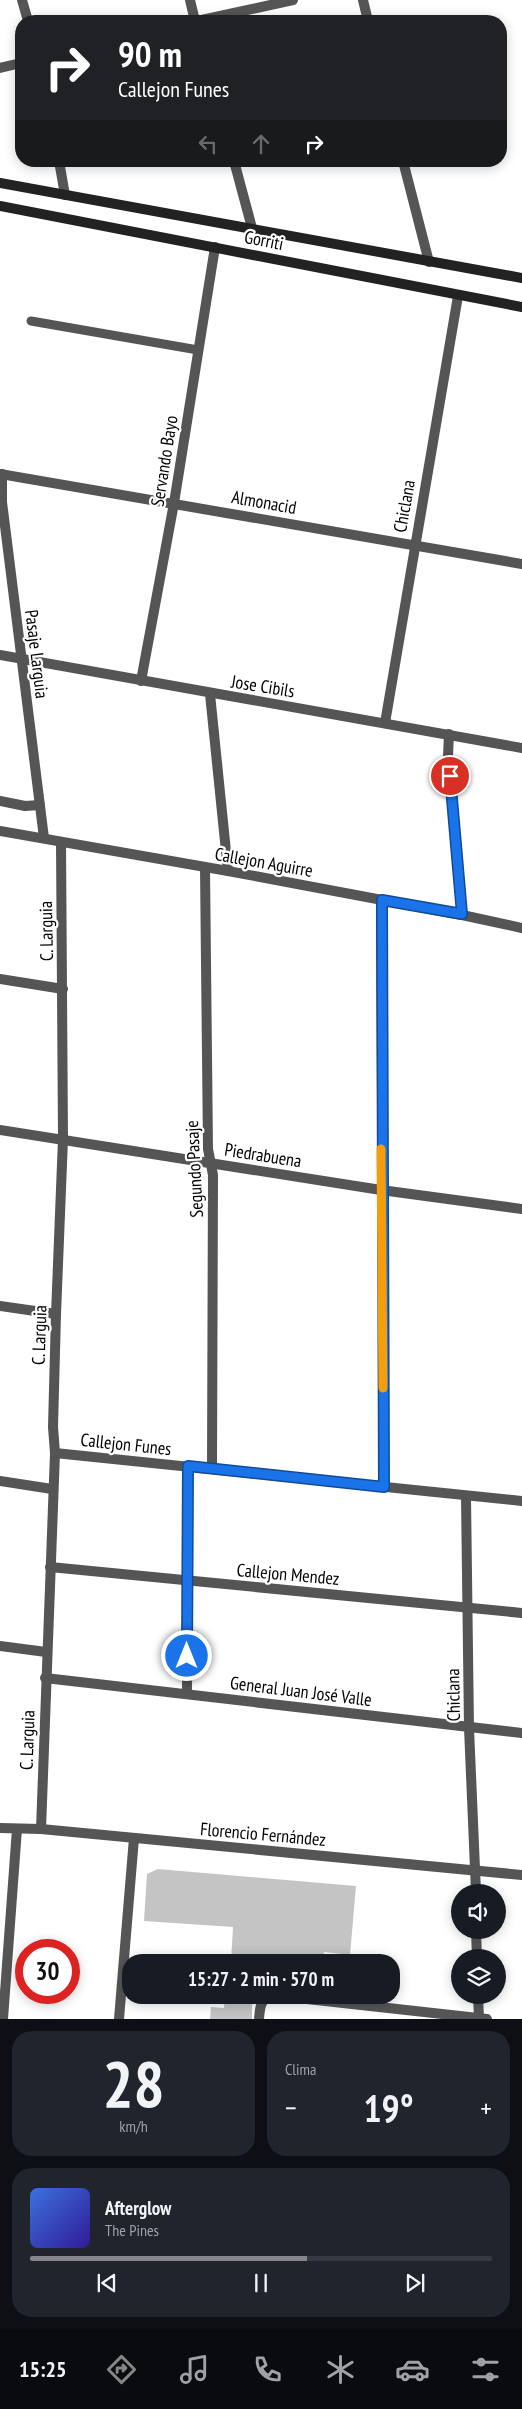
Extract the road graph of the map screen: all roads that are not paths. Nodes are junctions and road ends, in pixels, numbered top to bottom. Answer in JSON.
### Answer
{"nodes":[{"id":1,"x":22,"y":0,"type":"edge"},
{"id":2,"x":190,"y":0,"type":"edge"},
{"id":3,"x":293,"y":0,"type":"edge"},
{"id":4,"x":363,"y":0,"type":"edge"},
{"id":5,"x":26,"y":15,"type":"edge"},
{"id":6,"x":194,"y":15,"type":"edge"},
{"id":7,"x":224,"y":15,"type":"edge"},
{"id":8,"x":367,"y":15,"type":"edge"},
{"id":9,"x":15,"y":64,"type":"edge"},
{"id":10,"x":0,"y":68,"type":"edge"},
{"id":11,"x":59,"y":167,"type":"edge"},
{"id":12,"x":236,"y":167,"type":"edge"},
{"id":13,"x":404,"y":167,"type":"edge"},
{"id":14,"x":0,"y":183,"type":"edge"},
{"id":15,"x":65,"y":195,"type":"junction"},
{"id":16,"x":0,"y":206,"type":"edge"},
{"id":17,"x":252,"y":228,"type":"junction"},
{"id":18,"x":215,"y":247,"type":"junction"},
{"id":19,"x":428,"y":262,"type":"junction"},
{"id":20,"x":522,"y":278,"type":"edge"},
{"id":21,"x":458,"y":296,"type":"junction"},
{"id":22,"x":522,"y":307,"type":"edge"},
{"id":23,"x":31,"y":320,"type":"dead end"},
{"id":24,"x":198,"y":350,"type":"junction"},
{"id":25,"x":1,"y":474,"type":"edge"},
{"id":26,"x":174,"y":503,"type":"junction"},
{"id":27,"x":414,"y":546,"type":"junction"},
{"id":28,"x":522,"y":564,"type":"edge"},
{"id":29,"x":0,"y":655,"type":"edge"},
{"id":30,"x":21,"y":658,"type":"junction"},
{"id":31,"x":141,"y":681,"type":"junction"},
{"id":32,"x":210,"y":694,"type":"junction"},
{"id":33,"x":385,"y":723,"type":"junction"},
{"id":34,"x":449,"y":734,"type":"junction"},
{"id":35,"x":522,"y":748,"type":"edge"},
{"id":36,"x":0,"y":801,"type":"edge"},
{"id":37,"x":40,"y":805,"type":"junction"},
{"id":38,"x":0,"y":831,"type":"edge"},
{"id":39,"x":44,"y":838,"type":"junction"},
{"id":40,"x":61,"y":842,"type":"junction"},
{"id":41,"x":205,"y":868,"type":"junction"},
{"id":42,"x":228,"y":871,"type":"junction"},
{"id":43,"x":382,"y":900,"type":"junction"},
{"id":44,"x":462,"y":914,"type":"junction"},
{"id":45,"x":522,"y":928,"type":"edge"},
{"id":46,"x":0,"y":979,"type":"edge"},
{"id":47,"x":63,"y":989,"type":"junction"},
{"id":48,"x":0,"y":1130,"type":"edge"},
{"id":49,"x":63,"y":1139,"type":"junction"},
{"id":50,"x":211,"y":1164,"type":"junction"},
{"id":51,"x":381,"y":1190,"type":"junction"},
{"id":52,"x":522,"y":1209,"type":"edge"},
{"id":53,"x":0,"y":1306,"type":"edge"},
{"id":54,"x":56,"y":1314,"type":"junction"},
{"id":55,"x":55,"y":1453,"type":"junction"},
{"id":56,"x":188,"y":1466,"type":"junction"},
{"id":57,"x":212,"y":1469,"type":"junction"},
{"id":58,"x":0,"y":1481,"type":"edge"},
{"id":59,"x":384,"y":1487,"type":"junction"},
{"id":60,"x":52,"y":1489,"type":"junction"},
{"id":61,"x":466,"y":1497,"type":"junction"},
{"id":62,"x":522,"y":1501,"type":"edge"},
{"id":63,"x":50,"y":1567,"type":"junction"},
{"id":64,"x":186,"y":1580,"type":"junction"},
{"id":65,"x":467,"y":1607,"type":"junction"},
{"id":66,"x":522,"y":1613,"type":"edge"},
{"id":67,"x":0,"y":1646,"type":"edge"},
{"id":68,"x":46,"y":1652,"type":"junction"},
{"id":69,"x":45,"y":1678,"type":"junction"},
{"id":70,"x":187,"y":1693,"type":"junction"},
{"id":71,"x":470,"y":1728,"type":"junction"},
{"id":72,"x":522,"y":1733,"type":"edge"},
{"id":73,"x":0,"y":1828,"type":"edge"},
{"id":74,"x":17,"y":1829,"type":"junction"},
{"id":75,"x":41,"y":1829,"type":"junction"},
{"id":76,"x":134,"y":1838,"type":"junction"},
{"id":77,"x":475,"y":1870,"type":"junction"},
{"id":78,"x":522,"y":1875,"type":"edge"},
{"id":79,"x":476,"y":1884,"type":"edge"},
{"id":80,"x":262,"y":2004,"type":"edge"},
{"id":81,"x":342,"y":2004,"type":"edge"},
{"id":82,"x":480,"y":2004,"type":"edge"},
{"id":83,"x":3,"y":2019,"type":"edge"},
{"id":84,"x":119,"y":2019,"type":"edge"},
{"id":85,"x":259,"y":2019,"type":"edge"},
{"id":86,"x":482,"y":2019,"type":"edge"}],
"edges":[{"from":1,"to":5,"type":"street"},
{"from":2,"to":6,"type":"street"},
{"from":3,"to":7,"type":"street"},
{"from":4,"to":8,"type":"street"},
{"from":9,"to":10,"type":"street"},
{"from":11,"to":15,"type":"street"},
{"from":12,"to":17,"type":"street"},
{"from":13,"to":19,"type":"street"},
{"from":14,"to":15,"type":"main road","name":"Gorriti"},
{"from":15,"to":17,"type":"main road","name":"Gorriti"},
{"from":16,"to":18,"type":"main road","name":"Gorriti"},
{"from":17,"to":19,"type":"main road","name":"Gorriti"},
{"from":18,"to":21,"type":"main road","name":"Gorriti"},
{"from":18,"to":24,"type":"street","name":"Servando Bayo"},
{"from":19,"to":20,"type":"main road","name":"Gorriti"},
{"from":21,"to":22,"type":"main road","name":"Gorriti"},
{"from":21,"to":27,"type":"street","name":"Chiclana"},
{"from":23,"to":24,"type":"lane"},
{"from":24,"to":26,"type":"street","name":"Servando Bayo"},
{"from":25,"to":26,"type":"street","name":"Almonacid"},
{"from":25,"to":30,"type":"street","name":"Pasaje Larguia"},
{"from":26,"to":27,"type":"street","name":"Almonacid"},
{"from":26,"to":31,"type":"street","name":"Servando Bayo"},
{"from":27,"to":28,"type":"street","name":"Almonacid"},
{"from":27,"to":33,"type":"street","name":"Chiclana"},
{"from":29,"to":30,"type":"street","name":"Jose Cibils"},
{"from":30,"to":31,"type":"street","name":"Jose Cibils"},
{"from":30,"to":37,"type":"street","name":"Pasaje Larguia"},
{"from":31,"to":32,"type":"street","name":"Jose Cibils"},
{"from":32,"to":33,"type":"street","name":"Jose Cibils"},
{"from":32,"to":42,"type":"street"},
{"from":33,"to":34,"type":"street","name":"Jose Cibils"},
{"from":34,"to":35,"type":"street","name":"Jose Cibils"},
{"from":34,"to":44,"type":"street"},
{"from":36,"to":37,"type":"street"},
{"from":37,"to":39,"type":"street","name":"Pasaje Larguia"},
{"from":38,"to":39,"type":"street","name":"Callejon Aguirre"},
{"from":39,"to":40,"type":"street","name":"Callejon Aguirre"},
{"from":40,"to":41,"type":"street","name":"Callejon Aguirre"},
{"from":40,"to":47,"type":"street","name":"C. Larguia"},
{"from":41,"to":42,"type":"street","name":"Callejon Aguirre"},
{"from":41,"to":50,"type":"street","name":"Segundo Pasaje"},
{"from":42,"to":43,"type":"street","name":"Callejon Aguirre"},
{"from":43,"to":44,"type":"street","name":"Callejon Aguirre"},
{"from":43,"to":51,"type":"street"},
{"from":44,"to":45,"type":"street","name":"Callejon Aguirre"},
{"from":46,"to":47,"type":"street"},
{"from":47,"to":49,"type":"street","name":"C. Larguia"},
{"from":48,"to":49,"type":"street","name":"Piedrabuena"},
{"from":49,"to":50,"type":"street","name":"Piedrabuena"},
{"from":49,"to":54,"type":"street","name":"C. Larguia"},
{"from":50,"to":51,"type":"street","name":"Piedrabuena"},
{"from":50,"to":57,"type":"street","name":"Segundo Pasaje"},
{"from":51,"to":52,"type":"street","name":"Piedrabuena"},
{"from":51,"to":59,"type":"street"},
{"from":53,"to":54,"type":"street"},
{"from":54,"to":55,"type":"street","name":"C. Larguia"},
{"from":55,"to":56,"type":"street","name":"Callejon Funes"},
{"from":55,"to":60,"type":"street","name":"C. Larguia"},
{"from":56,"to":57,"type":"street","name":"Callejon Funes"},
{"from":56,"to":64,"type":"street"},
{"from":57,"to":59,"type":"street","name":"Callejon Funes"},
{"from":58,"to":60,"type":"street"},
{"from":59,"to":61,"type":"street","name":"Callejon Funes"},
{"from":60,"to":63,"type":"street","name":"C. Larguia"},
{"from":61,"to":62,"type":"street","name":"Callejon Funes"},
{"from":61,"to":65,"type":"street","name":"Chiclana"},
{"from":63,"to":64,"type":"street","name":"Callejon Mendez"},
{"from":63,"to":68,"type":"street","name":"C. Larguia"},
{"from":64,"to":65,"type":"street","name":"Callejon Mendez"},
{"from":64,"to":70,"type":"street"},
{"from":65,"to":66,"type":"street","name":"Callejon Mendez"},
{"from":65,"to":71,"type":"street","name":"Chiclana"},
{"from":67,"to":68,"type":"street"},
{"from":68,"to":69,"type":"street","name":"C. Larguia"},
{"from":69,"to":70,"type":"street","name":"General Juan José Valle"},
{"from":69,"to":75,"type":"street","name":"C. Larguia"},
{"from":70,"to":71,"type":"street","name":"General Juan José Valle"},
{"from":71,"to":72,"type":"street","name":"General Juan José Valle"},
{"from":71,"to":77,"type":"street","name":"Chiclana"},
{"from":73,"to":74,"type":"street","name":"Florencio Fernández"},
{"from":74,"to":75,"type":"street","name":"Florencio Fernández"},
{"from":74,"to":83,"type":"street"},
{"from":75,"to":76,"type":"street","name":"Florencio Fernández"},
{"from":76,"to":77,"type":"street","name":"Florencio Fernández"},
{"from":76,"to":84,"type":"street"},
{"from":77,"to":78,"type":"street","name":"Florencio Fernández"},
{"from":77,"to":79,"type":"street","name":"Chiclana"},
{"from":80,"to":85,"type":"street"},
{"from":81,"to":86,"type":"street"},
{"from":82,"to":86,"type":"street"}]}
